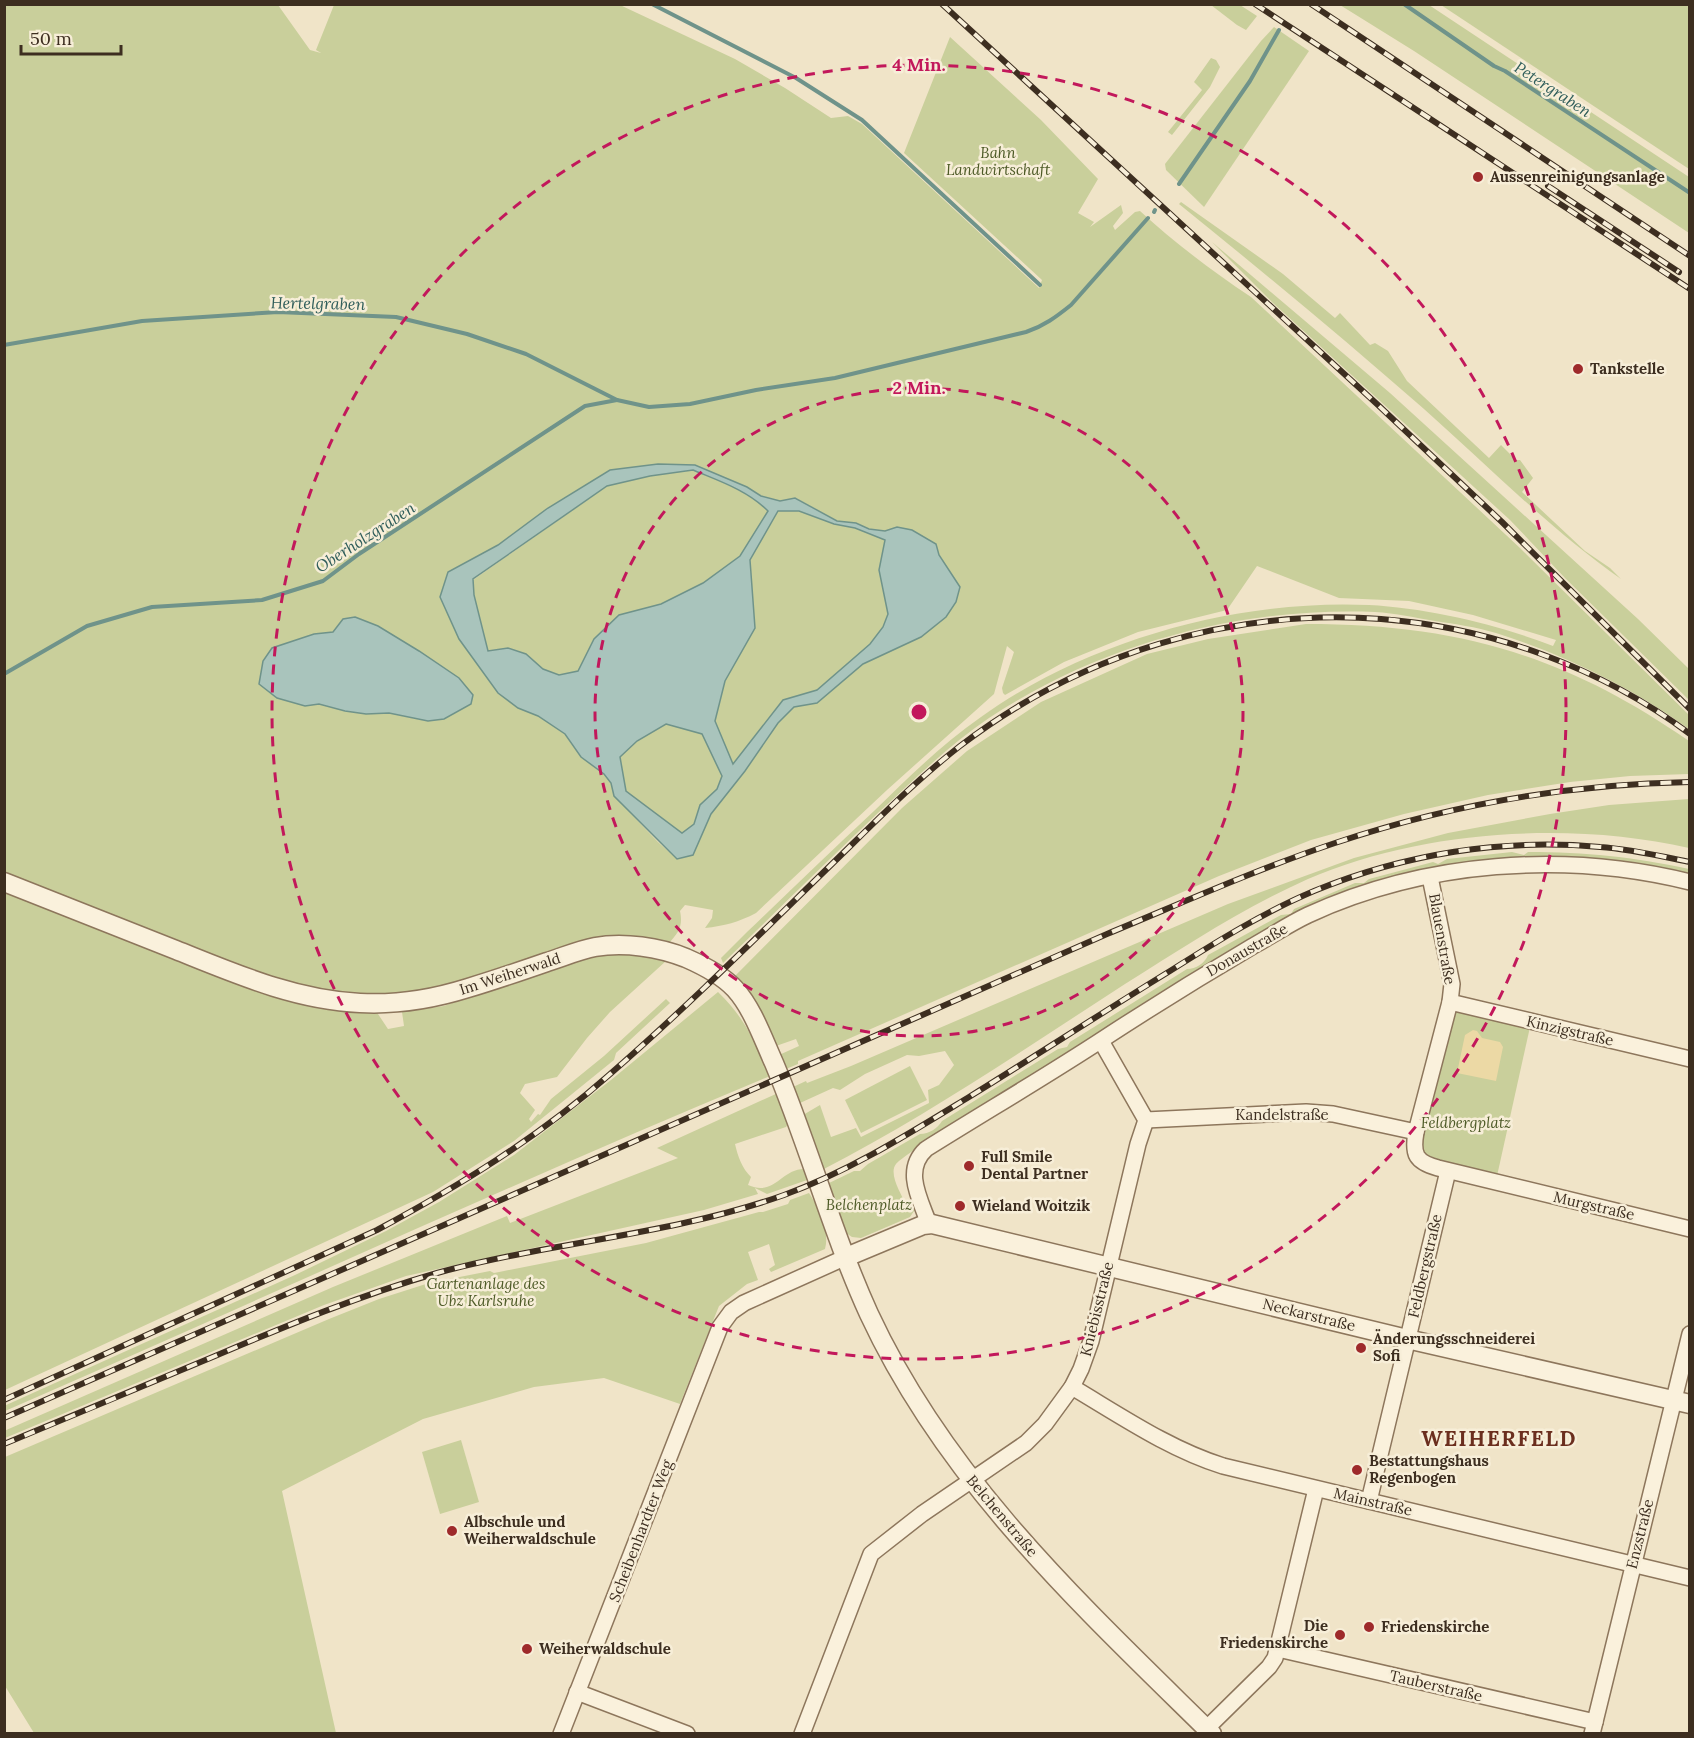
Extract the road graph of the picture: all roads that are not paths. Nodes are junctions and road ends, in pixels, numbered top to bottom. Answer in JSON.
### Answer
{"nodes":[{"id":1,"x":1430,"y":876,"type":"junction"},
{"id":2,"x":4,"y":882,"type":"edge"},
{"id":3,"x":1689,"y":882,"type":"edge"},
{"id":4,"x":1450,"y":1002,"type":"junction"},
{"id":5,"x":1101,"y":1041,"type":"junction"},
{"id":6,"x":1689,"y":1059,"type":"edge"},
{"id":7,"x":1146,"y":1120,"type":"junction"},
{"id":8,"x":1416,"y":1132,"type":"junction"},
{"id":9,"x":1448,"y":1171,"type":"junction"},
{"id":10,"x":929,"y":1224,"type":"junction"},
{"id":11,"x":1689,"y":1229,"type":"edge"},
{"id":12,"x":844,"y":1258,"type":"junction"},
{"id":13,"x":1108,"y":1266,"type":"junction"},
{"id":14,"x":1689,"y":1334,"type":"edge"},
{"id":15,"x":1407,"y":1339,"type":"junction"},
{"id":16,"x":1072,"y":1387,"type":"junction"},
{"id":17,"x":1682,"y":1402,"type":"edge"},
{"id":18,"x":971,"y":1481,"type":"junction"},
{"id":19,"x":1316,"y":1488,"type":"junction"},
{"id":20,"x":1369,"y":1501,"type":"junction"},
{"id":21,"x":1633,"y":1564,"type":"junction"},
{"id":22,"x":1689,"y":1578,"type":"edge"},
{"id":23,"x":1278,"y":1649,"type":"junction"},
{"id":24,"x":577,"y":1692,"type":"junction"},
{"id":25,"x":1593,"y":1728,"type":"edge"},
{"id":26,"x":1205,"y":1730,"type":"edge"},
{"id":27,"x":561,"y":1734,"type":"edge"},
{"id":28,"x":687,"y":1734,"type":"edge"},
{"id":29,"x":802,"y":1734,"type":"edge"}],
"edges":[{"from":1,"to":3,"type":"street","name":"Donaustraße"},
{"from":1,"to":4,"type":"street","name":"Blauenstraße"},
{"from":1,"to":5,"type":"street","name":"Donaustraße"},
{"from":2,"to":12,"type":"street","name":"Im Weiherwald"},
{"from":4,"to":6,"type":"street","name":"Kinzigstraße"},
{"from":4,"to":8,"type":"street"},
{"from":5,"to":7,"type":"street"},
{"from":5,"to":10,"type":"street","name":"Donaustraße"},
{"from":7,"to":8,"type":"street","name":"Kandelstraße"},
{"from":7,"to":13,"type":"street","name":"Kniebisstraße"},
{"from":8,"to":9,"type":"street"},
{"from":9,"to":11,"type":"street","name":"Murgstraße"},
{"from":9,"to":15,"type":"street","name":"Feldbergstraße"},
{"from":10,"to":12,"type":"street"},
{"from":10,"to":13,"type":"street","name":"Neckarstraße"},
{"from":12,"to":18,"type":"street","name":"Belchenstraße"},
{"from":12,"to":24,"type":"street","name":"Scheibenhardter Weg"},
{"from":13,"to":15,"type":"street","name":"Neckarstraße"},
{"from":13,"to":16,"type":"street","name":"Kniebisstraße"},
{"from":14,"to":17,"type":"street","name":"Enzstraße"},
{"from":15,"to":17,"type":"street","name":"Neckarstraße"},
{"from":15,"to":20,"type":"street","name":"Feldbergstraße"},
{"from":16,"to":18,"type":"street","name":"Kniebisstraße"},
{"from":16,"to":19,"type":"street","name":"Mainstraße"},
{"from":17,"to":21,"type":"street","name":"Enzstraße"},
{"from":18,"to":26,"type":"street","name":"Belchenstraße"},
{"from":18,"to":29,"type":"street","name":"Kniebisstraße"},
{"from":19,"to":20,"type":"street","name":"Mainstraße"},
{"from":19,"to":23,"type":"street"},
{"from":20,"to":21,"type":"street","name":"Mainstraße"},
{"from":21,"to":22,"type":"street","name":"Mainstraße"},
{"from":21,"to":25,"type":"street","name":"Enzstraße"},
{"from":23,"to":25,"type":"street","name":"Tauberstraße"},
{"from":23,"to":26,"type":"street"},
{"from":24,"to":27,"type":"street","name":"Scheibenhardter Weg"},
{"from":24,"to":28,"type":"street"}]}
